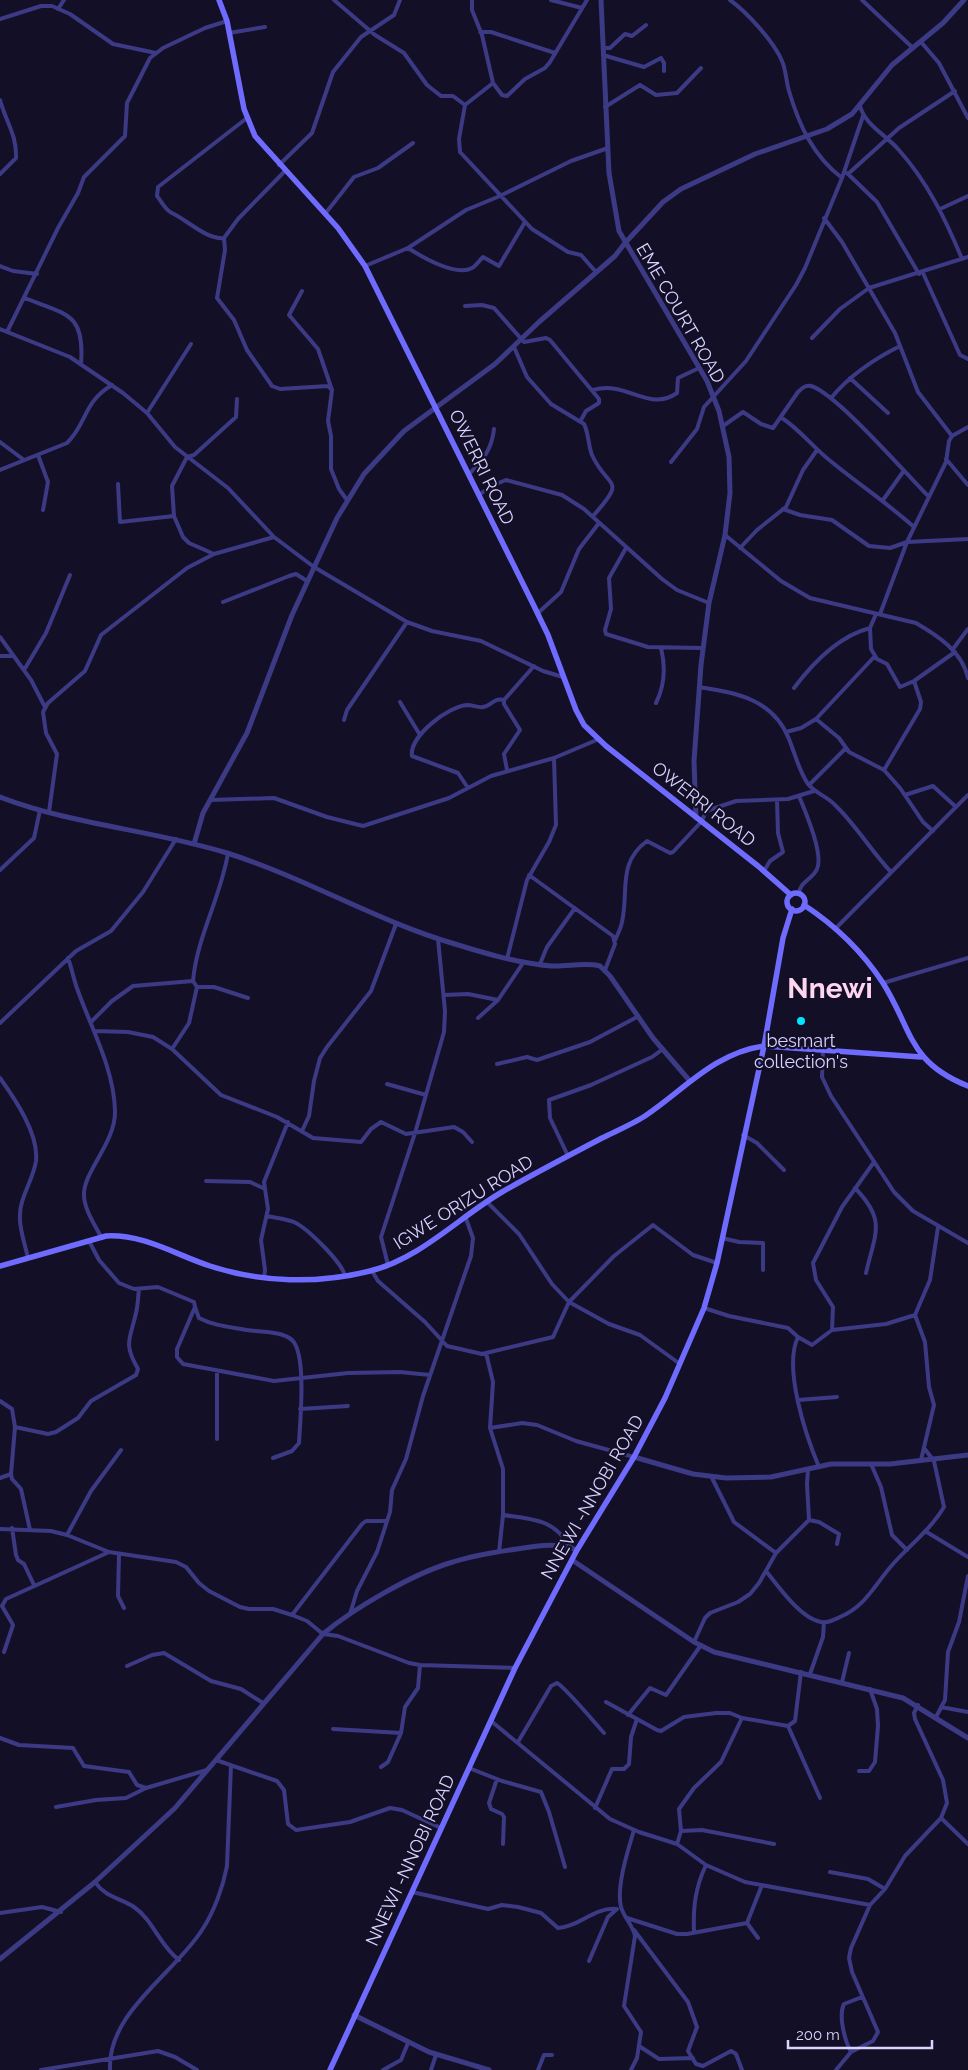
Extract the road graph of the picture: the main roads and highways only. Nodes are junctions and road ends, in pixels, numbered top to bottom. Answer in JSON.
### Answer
{"nodes":[{"id":1,"x":219,"y":0,"type":"edge"},
{"id":2,"x":791,"y":895,"type":"junction"},
{"id":3,"x":804,"y":905,"type":"junction"},
{"id":4,"x":792,"y":909,"type":"junction"},
{"id":5,"x":764,"y":1046,"type":"junction"},
{"id":6,"x":921,"y":1057,"type":"junction"},
{"id":7,"x":968,"y":1086,"type":"edge"},
{"id":8,"x":0,"y":1266,"type":"edge"},
{"id":9,"x":330,"y":2070,"type":"edge"}],
"edges":[{"from":1,"to":2,"type":"main road","name":"OWERRI ROAD"},
{"from":2,"to":3,"type":"main road"},
{"from":2,"to":4,"type":"main road"},
{"from":3,"to":4,"type":"main road"},
{"from":3,"to":6,"type":"main road"},
{"from":4,"to":5,"type":"main road","name":"NNEWI -NNOBI ROAD"},
{"from":5,"to":6,"type":"main road","name":"IGWE ORIZU ROAD"},
{"from":5,"to":8,"type":"main road","name":"IGWE ORIZU ROAD"},
{"from":5,"to":9,"type":"main road","name":"NNEWI -NNOBI ROAD"},
{"from":6,"to":7,"type":"main road"}]}
